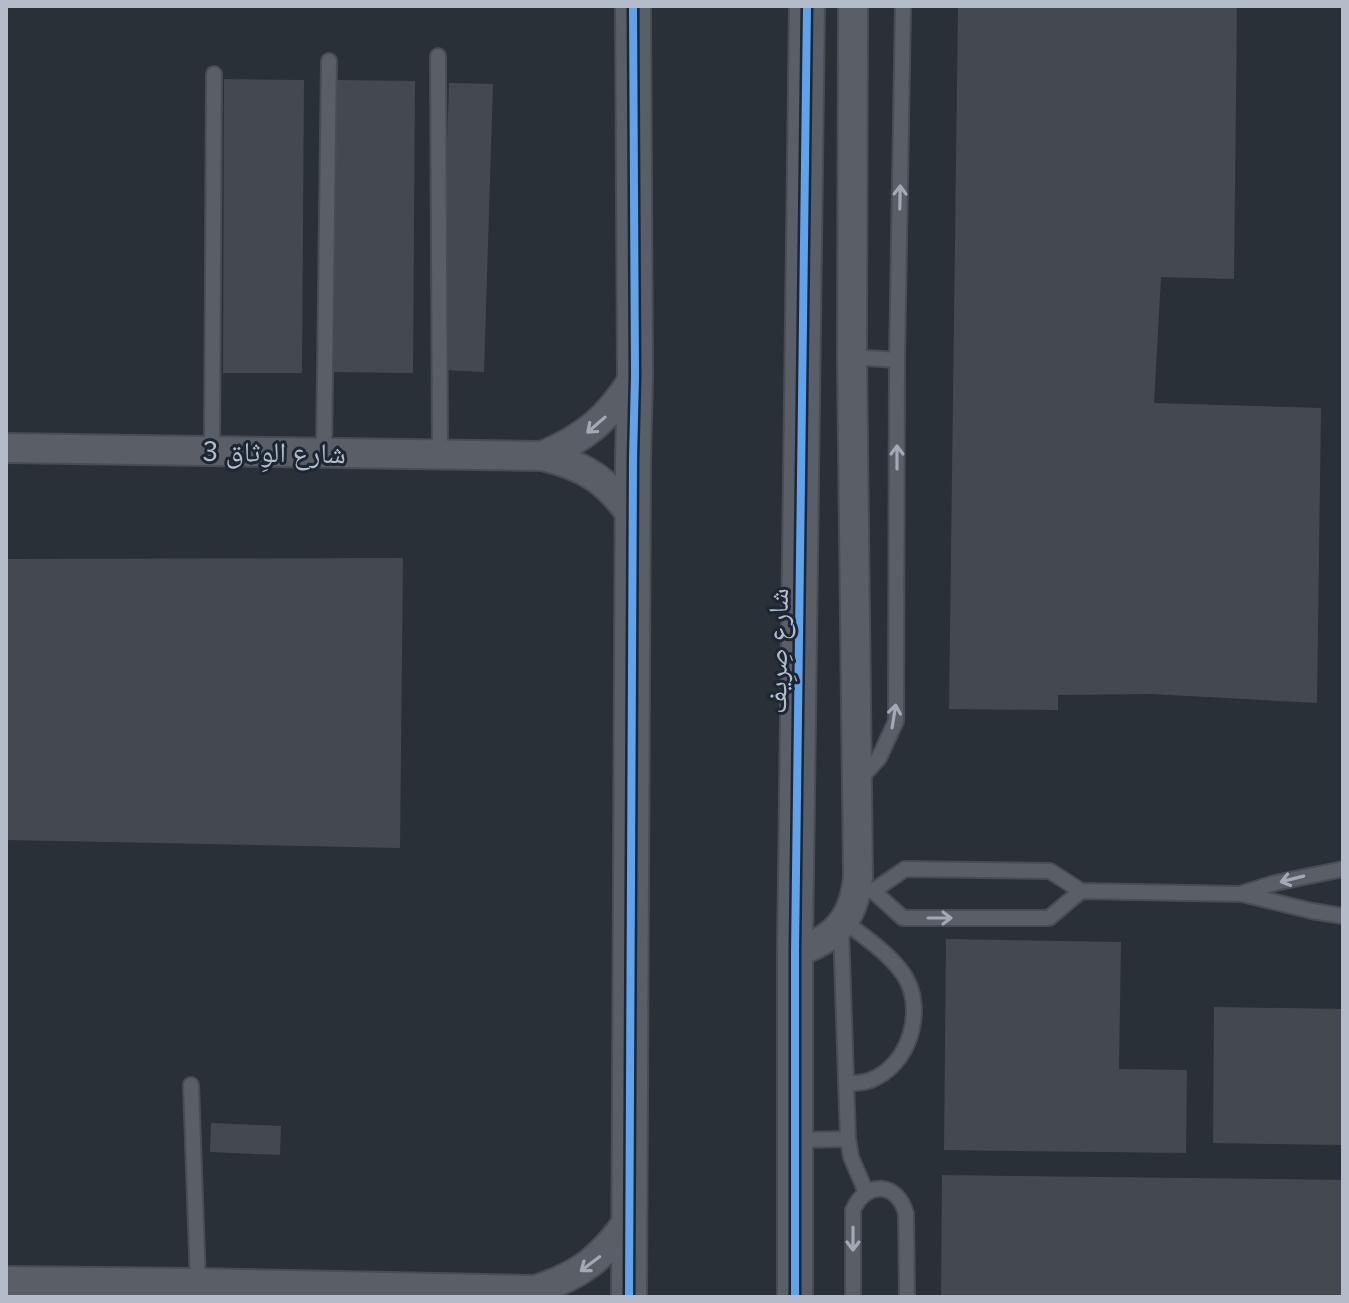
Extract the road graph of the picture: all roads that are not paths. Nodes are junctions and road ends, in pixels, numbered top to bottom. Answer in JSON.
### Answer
{"nodes":[{"id":1,"x":807,"y":6,"type":"edge"},
{"id":2,"x":853,"y":6,"type":"edge"},
{"id":3,"x":903,"y":6,"type":"edge"},
{"id":4,"x":631,"y":10,"type":"edge"},
{"id":5,"x":438,"y":56,"type":"dead end"},
{"id":6,"x":329,"y":61,"type":"dead end"},
{"id":7,"x":214,"y":74,"type":"dead end"},
{"id":8,"x":852,"y":357,"type":"junction"},
{"id":9,"x":897,"y":360,"type":"junction"},
{"id":10,"x":635,"y":376,"type":"junction"},
{"id":11,"x":6,"y":448,"type":"edge"},
{"id":12,"x":212,"y":451,"type":"junction"},
{"id":13,"x":324,"y":453,"type":"junction"},
{"id":14,"x":440,"y":454,"type":"junction"},
{"id":15,"x":542,"y":456,"type":"junction"},
{"id":16,"x":632,"y":516,"type":"junction"},
{"id":17,"x":857,"y":783,"type":"junction"},
{"id":18,"x":1343,"y":869,"type":"edge"},
{"id":19,"x":865,"y":890,"type":"junction"},
{"id":20,"x":1081,"y":891,"type":"junction"},
{"id":21,"x":1242,"y":894,"type":"junction"},
{"id":22,"x":1343,"y":916,"type":"edge"},
{"id":23,"x":842,"y":924,"type":"junction"},
{"id":24,"x":795,"y":952,"type":"junction"},
{"id":25,"x":846,"y":1084,"type":"junction"},
{"id":26,"x":191,"y":1085,"type":"dead end"},
{"id":27,"x":848,"y":1139,"type":"junction"},
{"id":28,"x":795,"y":1140,"type":"junction"},
{"id":29,"x":866,"y":1192,"type":"junction"},
{"id":30,"x":630,"y":1218,"type":"junction"},
{"id":31,"x":6,"y":1281,"type":"edge"},
{"id":32,"x":198,"y":1283,"type":"junction"},
{"id":33,"x":525,"y":1293,"type":"edge"},
{"id":34,"x":629,"y":1297,"type":"edge"},
{"id":35,"x":795,"y":1297,"type":"edge"},
{"id":36,"x":853,"y":1297,"type":"edge"},
{"id":37,"x":907,"y":1297,"type":"edge"}],
"edges":[{"from":1,"to":24,"type":"street","name":"شارع صِرِيف"},
{"from":2,"to":8,"type":"street"},
{"from":9,"to":3,"type":"lane","one_way":true},
{"from":4,"to":10,"type":"street"},
{"from":5,"to":14,"type":"lane"},
{"from":6,"to":13,"type":"lane"},
{"from":7,"to":12,"type":"lane"},
{"from":8,"to":9,"type":"lane"},
{"from":8,"to":17,"type":"street"},
{"from":17,"to":9,"type":"lane","one_way":true},
{"from":10,"to":15,"type":"street","name":"شارع الوِثاق 3","one_way":true},
{"from":10,"to":16,"type":"street"},
{"from":11,"to":12,"type":"street","name":"شارع الوِثاق 3"},
{"from":12,"to":13,"type":"street","name":"شارع الوِثاق 3"},
{"from":13,"to":14,"type":"street","name":"شارع الوِثاق 3"},
{"from":14,"to":15,"type":"street","name":"شارع الوِثاق 3"},
{"from":15,"to":16,"type":"street","name":"شارع الوِثاق 3"},
{"from":16,"to":30,"type":"street"},
{"from":17,"to":19,"type":"street"},
{"from":18,"to":21,"type":"lane","one_way":true},
{"from":19,"to":20,"type":"lane"},
{"from":19,"to":20,"type":"lane","one_way":true},
{"from":19,"to":23,"type":"street"},
{"from":20,"to":21,"type":"lane"},
{"from":21,"to":22,"type":"lane"},
{"from":23,"to":24,"type":"street"},
{"from":23,"to":25,"type":"lane"},
{"from":23,"to":25,"type":"lane"},
{"from":24,"to":28,"type":"street","name":"شارع صِرِيف"},
{"from":25,"to":27,"type":"lane"},
{"from":26,"to":32,"type":"lane"},
{"from":27,"to":28,"type":"lane"},
{"from":27,"to":29,"type":"lane"},
{"from":28,"to":35,"type":"street","name":"شارع صِرِيف"},
{"from":29,"to":36,"type":"lane","one_way":true},
{"from":29,"to":37,"type":"lane"},
{"from":30,"to":33,"type":"street","one_way":true},
{"from":30,"to":34,"type":"street"},
{"from":31,"to":32,"type":"street"},
{"from":32,"to":33,"type":"street"}]}
